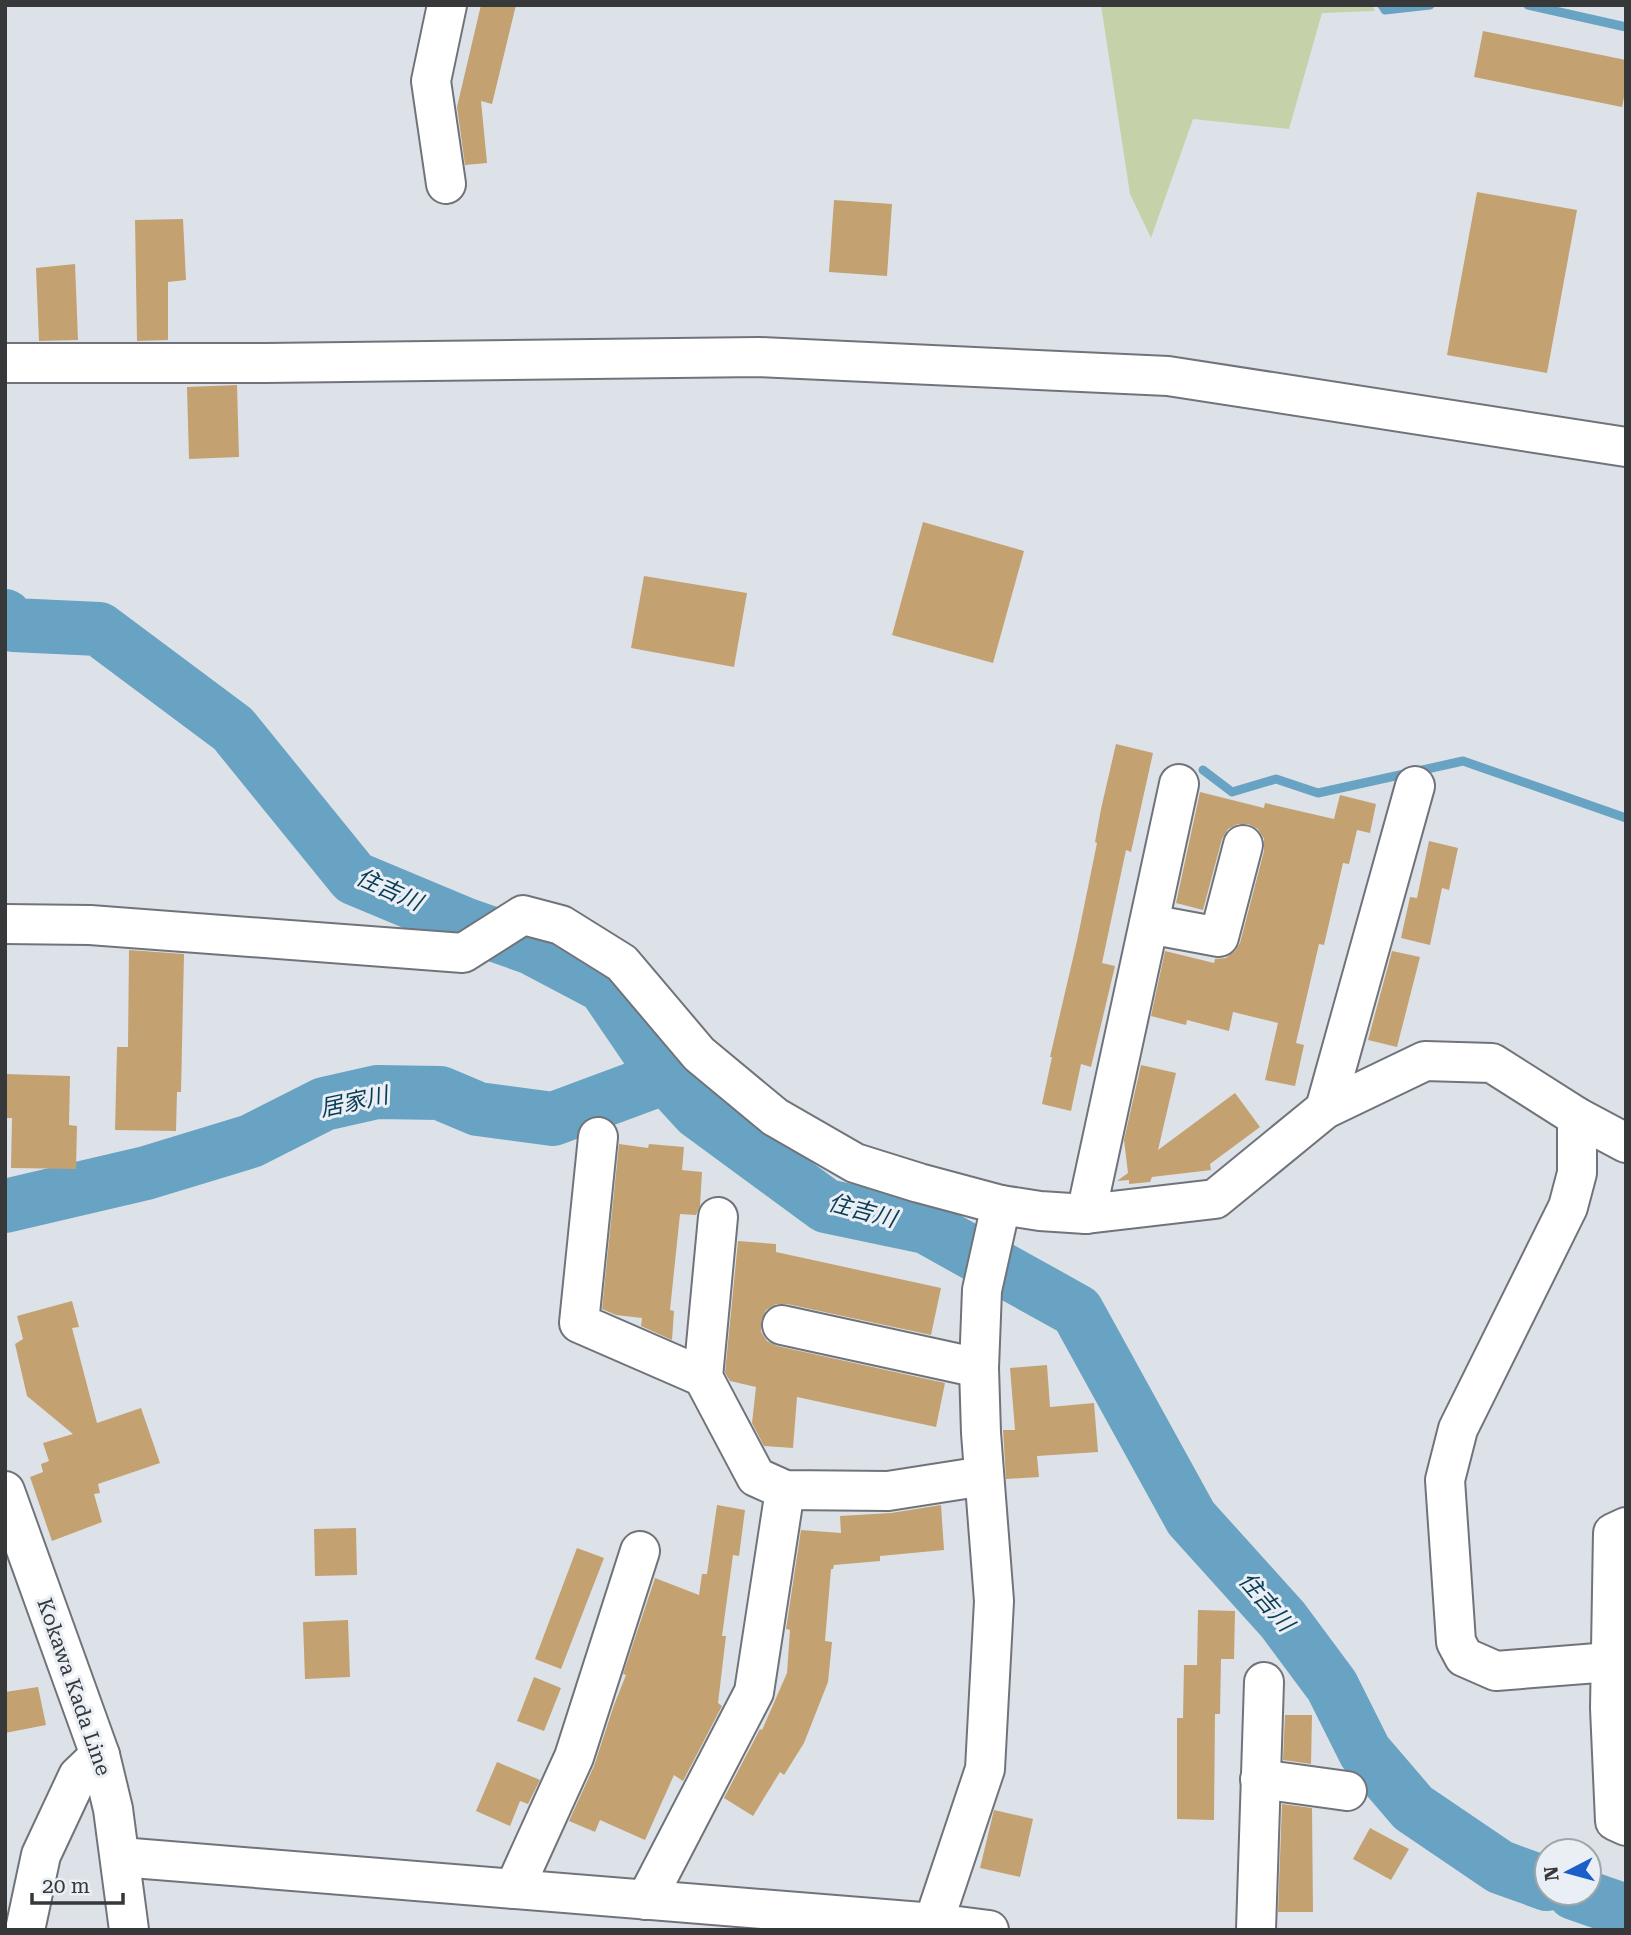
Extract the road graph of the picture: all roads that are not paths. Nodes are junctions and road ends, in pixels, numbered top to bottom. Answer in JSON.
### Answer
{"nodes":[{"id":1,"x":447,"y":5,"type":"edge"},
{"id":2,"x":446,"y":184,"type":"dead end"},
{"id":3,"x":5,"y":363,"type":"edge"},
{"id":4,"x":1626,"y":447,"type":"edge"},
{"id":5,"x":1180,"y":784,"type":"dead end"},
{"id":6,"x":1415,"y":786,"type":"dead end"},
{"id":7,"x":1243,"y":845,"type":"dead end"},
{"id":8,"x":5,"y":923,"type":"edge"},
{"id":9,"x":1149,"y":924,"type":"junction"},
{"id":10,"x":1325,"y":1109,"type":"junction"},
{"id":11,"x":1577,"y":1117,"type":"junction"},
{"id":12,"x":598,"y":1137,"type":"dead end"},
{"id":13,"x":1626,"y":1143,"type":"edge"},
{"id":14,"x":1086,"y":1214,"type":"junction"},
{"id":15,"x":718,"y":1217,"type":"dead end"},
{"id":16,"x":997,"y":1221,"type":"junction"},
{"id":17,"x":782,"y":1325,"type":"dead end"},
{"id":18,"x":979,"y":1368,"type":"junction"},
{"id":19,"x":703,"y":1377,"type":"junction"},
{"id":20,"x":985,"y":1476,"type":"junction"},
{"id":21,"x":785,"y":1490,"type":"junction"},
{"id":22,"x":5,"y":1491,"type":"edge"},
{"id":23,"x":1626,"y":1527,"type":"edge"},
{"id":24,"x":640,"y":1551,"type":"dead end"},
{"id":25,"x":17,"y":1558,"type":"edge"},
{"id":26,"x":1609,"y":1662,"type":"junction"},
{"id":27,"x":1264,"y":1682,"type":"dead end"},
{"id":28,"x":100,"y":1755,"type":"junction"},
{"id":29,"x":1260,"y":1779,"type":"junction"},
{"id":30,"x":1347,"y":1791,"type":"dead end"},
{"id":31,"x":1626,"y":1826,"type":"edge"},
{"id":32,"x":120,"y":1857,"type":"junction"},
{"id":33,"x":514,"y":1889,"type":"junction"},
{"id":34,"x":646,"y":1900,"type":"junction"},
{"id":35,"x":932,"y":1926,"type":"edge"},
{"id":36,"x":25,"y":1930,"type":"edge"},
{"id":37,"x":129,"y":1930,"type":"edge"},
{"id":38,"x":989,"y":1930,"type":"edge"},
{"id":39,"x":1256,"y":1930,"type":"edge"}],
"edges":[{"from":1,"to":2,"type":"street"},
{"from":3,"to":4,"type":"street"},
{"from":5,"to":9,"type":"street"},
{"from":6,"to":10,"type":"street"},
{"from":7,"to":9,"type":"street"},
{"from":8,"to":16,"type":"street"},
{"from":9,"to":14,"type":"street"},
{"from":10,"to":11,"type":"street"},
{"from":10,"to":14,"type":"street"},
{"from":11,"to":13,"type":"street"},
{"from":11,"to":26,"type":"street"},
{"from":12,"to":19,"type":"street"},
{"from":14,"to":16,"type":"street"},
{"from":15,"to":19,"type":"street"},
{"from":16,"to":18,"type":"street"},
{"from":17,"to":18,"type":"street"},
{"from":18,"to":20,"type":"street"},
{"from":19,"to":21,"type":"street"},
{"from":20,"to":21,"type":"street"},
{"from":20,"to":35,"type":"street"},
{"from":21,"to":34,"type":"street"},
{"from":22,"to":25,"type":"street","name":"Kokawa Kada Line"},
{"from":23,"to":26,"type":"street"},
{"from":24,"to":33,"type":"street"},
{"from":25,"to":28,"type":"street","name":"Kokawa Kada Line"},
{"from":26,"to":31,"type":"street"},
{"from":27,"to":29,"type":"street"},
{"from":28,"to":32,"type":"street","name":"Kokawa Kada Line"},
{"from":28,"to":36,"type":"street"},
{"from":29,"to":30,"type":"street"},
{"from":29,"to":39,"type":"street"},
{"from":32,"to":33,"type":"street"},
{"from":32,"to":37,"type":"street","name":"Kokawa Kada Line"},
{"from":33,"to":34,"type":"street"},
{"from":34,"to":35,"type":"street"},
{"from":35,"to":38,"type":"street"}]}
